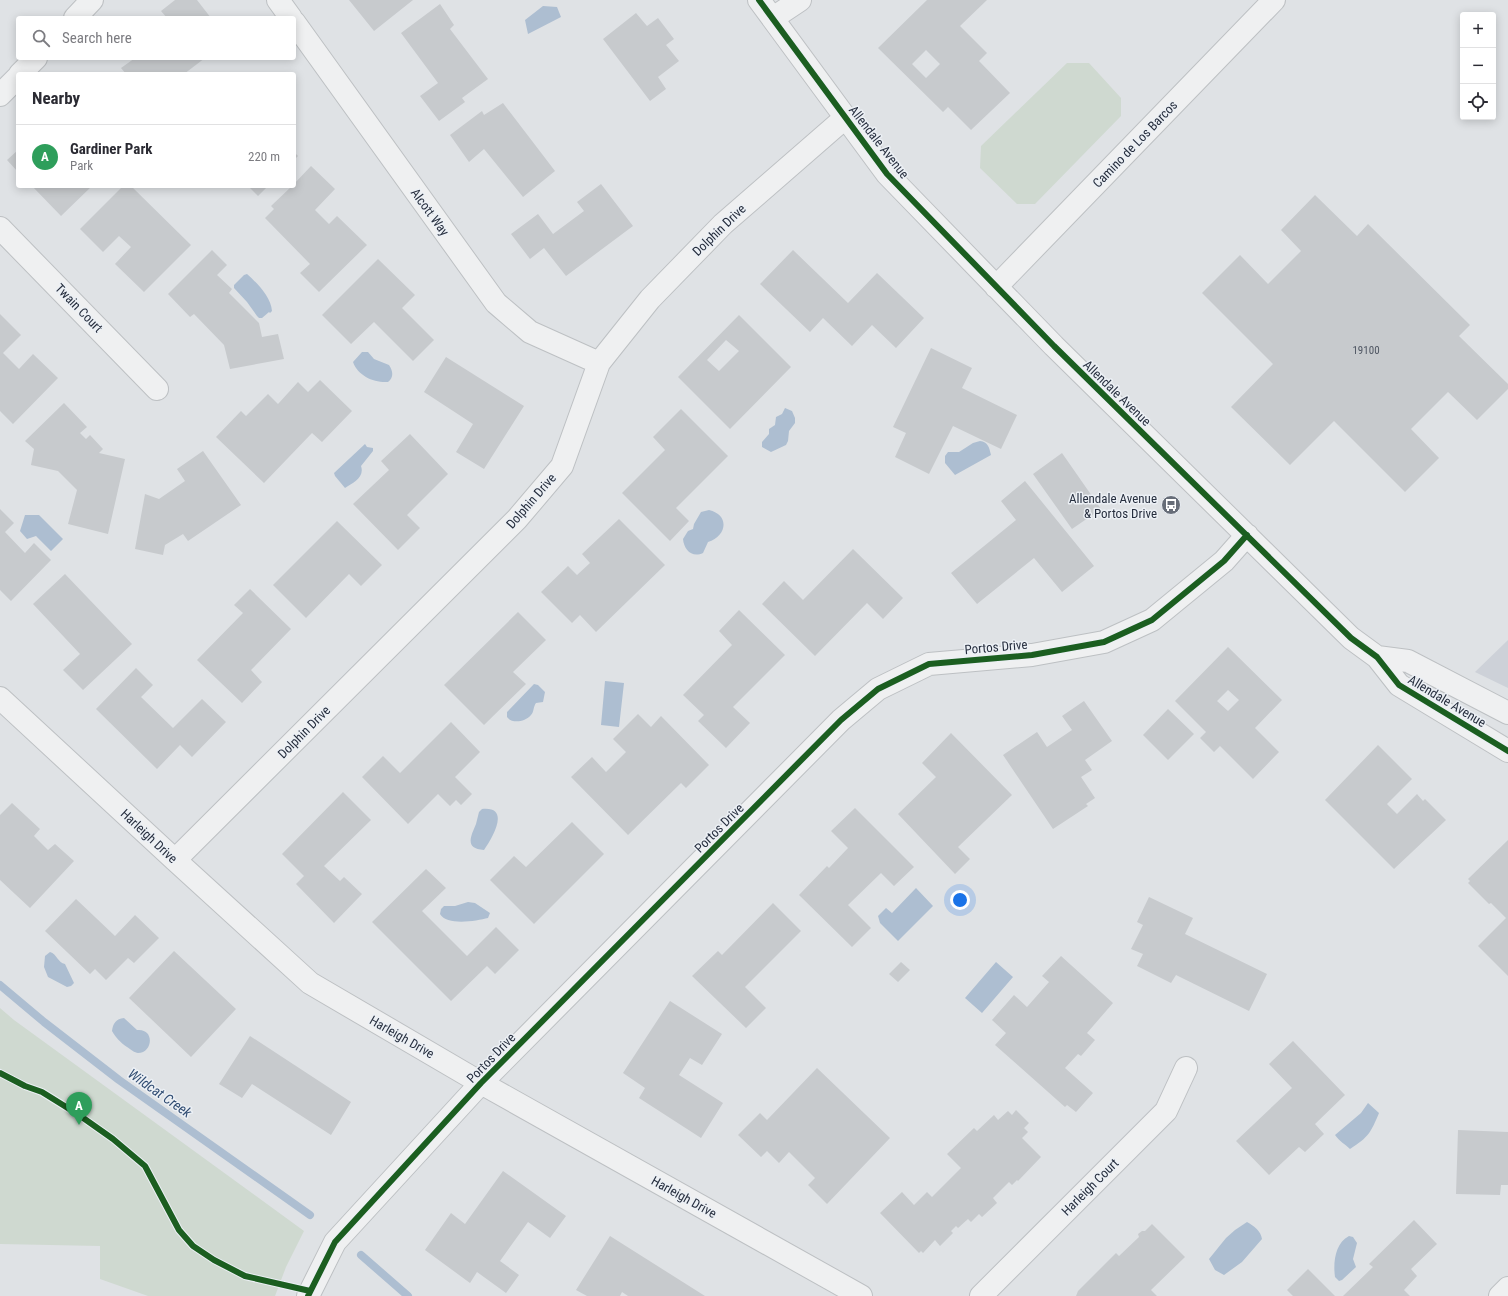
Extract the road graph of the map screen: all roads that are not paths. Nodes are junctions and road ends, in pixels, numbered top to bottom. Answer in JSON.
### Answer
{"nodes":[{"id":1,"x":92,"y":0,"type":"edge"},
{"id":2,"x":278,"y":0,"type":"edge"},
{"id":3,"x":759,"y":0,"type":"edge"},
{"id":4,"x":800,"y":0,"type":"edge"},
{"id":5,"x":1274,"y":0,"type":"edge"},
{"id":6,"x":77,"y":16,"type":"edge"},
{"id":7,"x":290,"y":16,"type":"edge"},
{"id":8,"x":773,"y":18,"type":"junction"},
{"id":9,"x":296,"y":25,"type":"edge"},
{"id":10,"x":34,"y":60,"type":"edge"},
{"id":11,"x":22,"y":72,"type":"edge"},
{"id":12,"x":16,"y":79,"type":"edge"},
{"id":13,"x":0,"y":95,"type":"edge"},
{"id":14,"x":846,"y":117,"type":"junction"},
{"id":15,"x":0,"y":228,"type":"edge"},
{"id":16,"x":996,"y":287,"type":"junction"},
{"id":17,"x":599,"y":363,"type":"junction"},
{"id":18,"x":157,"y":389,"type":"dead end"},
{"id":19,"x":1247,"y":535,"type":"junction"},
{"id":20,"x":1377,"y":657,"type":"junction"},
{"id":21,"x":0,"y":698,"type":"edge"},
{"id":22,"x":1508,"y":714,"type":"edge"},
{"id":23,"x":1508,"y":751,"type":"edge"},
{"id":24,"x":175,"y":860,"type":"junction"},
{"id":25,"x":1186,"y":1068,"type":"dead end"},
{"id":26,"x":481,"y":1083,"type":"junction"},
{"id":27,"x":1508,"y":1288,"type":"edge"},
{"id":28,"x":308,"y":1296,"type":"edge"},
{"id":29,"x":861,"y":1296,"type":"edge"},
{"id":30,"x":981,"y":1296,"type":"edge"},
{"id":31,"x":1500,"y":1296,"type":"edge"}],
"edges":[{"from":1,"to":6,"type":"street"},
{"from":2,"to":7,"type":"street"},
{"from":3,"to":8,"type":"street","name":"Allendale Avenue"},
{"from":4,"to":8,"type":"street"},
{"from":5,"to":16,"type":"street","name":"Camino de Los Barcos"},
{"from":8,"to":14,"type":"street","name":"Allendale Avenue"},
{"from":9,"to":17,"type":"street","name":"Alcott Way"},
{"from":10,"to":11,"type":"street"},
{"from":12,"to":13,"type":"street"},
{"from":14,"to":16,"type":"street","name":"Allendale Avenue"},
{"from":14,"to":17,"type":"street","name":"Dolphin Drive"},
{"from":15,"to":18,"type":"street","name":"Twain Court"},
{"from":16,"to":19,"type":"street","name":"Allendale Avenue"},
{"from":17,"to":24,"type":"street","name":"Dolphin Drive"},
{"from":19,"to":20,"type":"street","name":"Allendale Avenue"},
{"from":19,"to":26,"type":"street","name":"Portos Drive"},
{"from":20,"to":22,"type":"street","name":"Allendale Avenue"},
{"from":20,"to":23,"type":"street","name":"Allendale Avenue"},
{"from":21,"to":24,"type":"street","name":"Harleigh Drive"},
{"from":24,"to":26,"type":"street","name":"Harleigh Drive"},
{"from":25,"to":30,"type":"street","name":"Harleigh Court"},
{"from":26,"to":28,"type":"street","name":"Portos Drive"},
{"from":26,"to":29,"type":"street","name":"Harleigh Drive"},
{"from":27,"to":31,"type":"street"}]}
